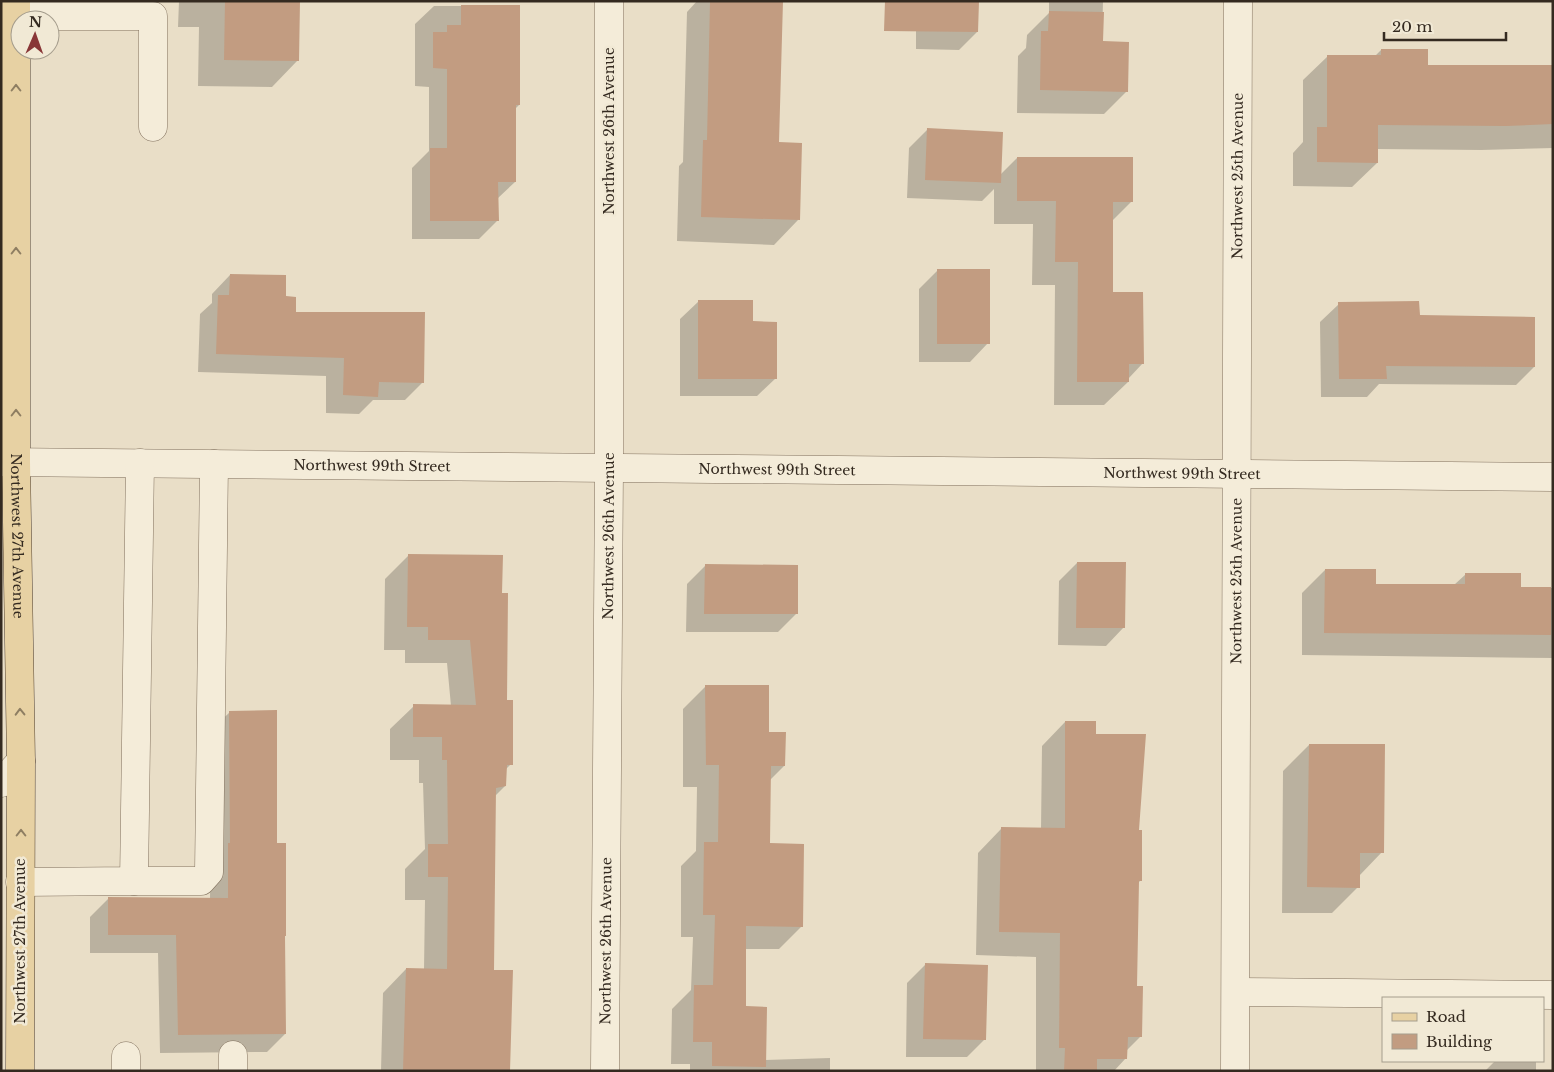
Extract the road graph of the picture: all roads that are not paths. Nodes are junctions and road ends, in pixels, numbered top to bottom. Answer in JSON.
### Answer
{"nodes":[{"id":1,"x":609,"y":1,"type":"edge"},
{"id":2,"x":1238,"y":1,"type":"edge"},
{"id":3,"x":16,"y":9,"type":"edge"},
{"id":4,"x":153,"y":9,"type":"edge"},
{"id":5,"x":153,"y":126,"type":"dead end"},
{"id":6,"x":9,"y":462,"type":"edge"},
{"id":7,"x":140,"y":463,"type":"junction"},
{"id":8,"x":214,"y":464,"type":"junction"},
{"id":9,"x":609,"y":468,"type":"junction"},
{"id":10,"x":1237,"y":474,"type":"junction"},
{"id":11,"x":1553,"y":477,"type":"edge"},
{"id":12,"x":21,"y":761,"type":"junction"},
{"id":13,"x":1,"y":783,"type":"edge"},
{"id":14,"x":134,"y":881,"type":"junction"},
{"id":15,"x":20,"y":882,"type":"junction"},
{"id":16,"x":1236,"y":992,"type":"junction"},
{"id":17,"x":1553,"y":995,"type":"edge"},
{"id":18,"x":20,"y":1071,"type":"edge"},
{"id":19,"x":605,"y":1071,"type":"edge"},
{"id":20,"x":1235,"y":1071,"type":"edge"}],
"edges":[{"from":1,"to":9,"type":"street","name":"Northwest 26th Avenue"},
{"from":2,"to":10,"type":"street","name":"Northwest 25th Avenue"},
{"from":3,"to":4,"type":"street"},
{"from":6,"to":3,"type":"main road","name":"Northwest 27th Avenue","one_way":true},
{"from":4,"to":5,"type":"street"},
{"from":6,"to":7,"type":"street","name":"Northwest 99th Street"},
{"from":12,"to":6,"type":"main road","name":"Northwest 27th Avenue","one_way":true},
{"from":7,"to":8,"type":"street","name":"Northwest 99th Street"},
{"from":7,"to":14,"type":"street"},
{"from":8,"to":9,"type":"street","name":"Northwest 99th Street"},
{"from":8,"to":14,"type":"street"},
{"from":9,"to":10,"type":"street","name":"Northwest 99th Street"},
{"from":9,"to":19,"type":"street","name":"Northwest 26th Avenue"},
{"from":10,"to":11,"type":"street","name":"Northwest 99th Street"},
{"from":10,"to":16,"type":"street","name":"Northwest 25th Avenue"},
{"from":12,"to":13,"type":"street"},
{"from":15,"to":12,"type":"main road","name":"Northwest 27th Avenue","one_way":true},
{"from":14,"to":15,"type":"street"},
{"from":15,"to":18,"type":"main road","name":"Northwest 27th Avenue"},
{"from":16,"to":17,"type":"street"},
{"from":16,"to":20,"type":"street","name":"Northwest 25th Avenue"}]}
